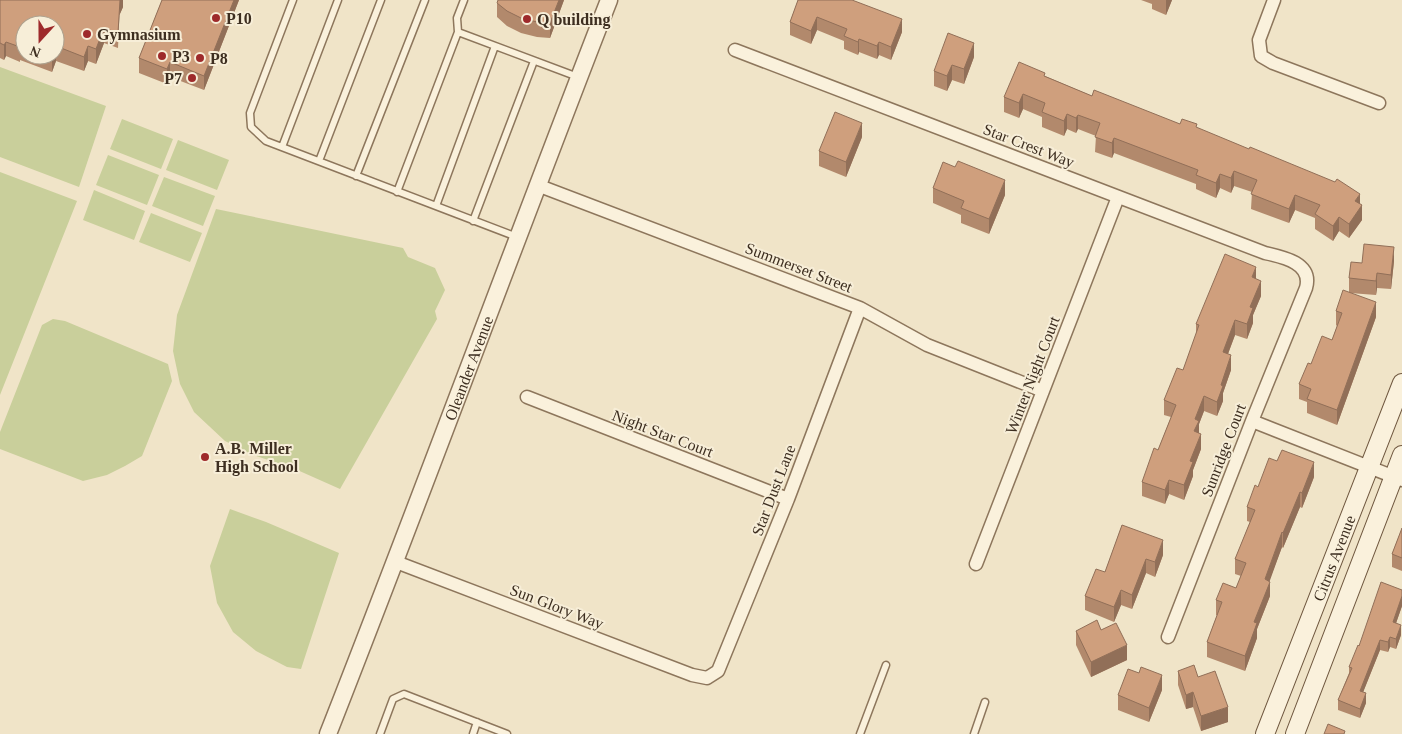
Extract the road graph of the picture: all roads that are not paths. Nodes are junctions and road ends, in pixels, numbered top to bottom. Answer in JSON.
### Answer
{"nodes":[{"id":1,"x":293,"y":0,"type":"edge"},
{"id":2,"x":338,"y":0,"type":"edge"},
{"id":3,"x":382,"y":0,"type":"edge"},
{"id":4,"x":425,"y":0,"type":"edge"},
{"id":5,"x":464,"y":0,"type":"edge"},
{"id":6,"x":609,"y":0,"type":"edge"},
{"id":7,"x":1274,"y":0,"type":"edge"},
{"id":8,"x":458,"y":32,"type":"junction"},
{"id":9,"x":496,"y":46,"type":"junction"},
{"id":10,"x":735,"y":50,"type":"dead end"},
{"id":11,"x":534,"y":61,"type":"junction"},
{"id":12,"x":579,"y":78,"type":"junction"},
{"id":13,"x":1379,"y":103,"type":"dead end"},
{"id":14,"x":282,"y":147,"type":"junction"},
{"id":15,"x":319,"y":162,"type":"junction"},
{"id":16,"x":356,"y":176,"type":"junction"},
{"id":17,"x":537,"y":186,"type":"junction"},
{"id":18,"x":398,"y":192,"type":"junction"},
{"id":19,"x":1118,"y":197,"type":"junction"},
{"id":20,"x":436,"y":206,"type":"junction"},
{"id":21,"x":473,"y":221,"type":"junction"},
{"id":22,"x":518,"y":237,"type":"junction"},
{"id":23,"x":1307,"y":274,"type":"joint"},
{"id":24,"x":860,"y":308,"type":"junction"},
{"id":25,"x":1402,"y":383,"type":"edge"},
{"id":26,"x":1043,"y":391,"type":"junction"},
{"id":27,"x":527,"y":397,"type":"dead end"},
{"id":28,"x":1252,"y":422,"type":"junction"},
{"id":29,"x":1402,"y":454,"type":"edge"},
{"id":30,"x":1369,"y":467,"type":"junction"},
{"id":31,"x":1398,"y":478,"type":"edge"},
{"id":32,"x":788,"y":499,"type":"junction"},
{"id":33,"x":396,"y":562,"type":"junction"},
{"id":34,"x":976,"y":564,"type":"dead end"},
{"id":35,"x":1168,"y":637,"type":"dead end"},
{"id":36,"x":886,"y":666,"type":"dead end"},
{"id":37,"x":707,"y":678,"type":"joint"},
{"id":38,"x":986,"y":702,"type":"dead end"},
{"id":39,"x":477,"y":722,"type":"junction"},
{"id":40,"x":328,"y":734,"type":"edge"},
{"id":41,"x":380,"y":734,"type":"edge"},
{"id":42,"x":473,"y":734,"type":"edge"},
{"id":43,"x":507,"y":734,"type":"edge"},
{"id":44,"x":860,"y":734,"type":"edge"},
{"id":45,"x":974,"y":734,"type":"edge"},
{"id":46,"x":1265,"y":734,"type":"edge"},
{"id":47,"x":1294,"y":734,"type":"edge"}],
"edges":[{"from":1,"to":14,"type":"lane"},
{"from":2,"to":14,"type":"lane"},
{"from":3,"to":15,"type":"lane"},
{"from":4,"to":16,"type":"lane"},
{"from":5,"to":8,"type":"lane"},
{"from":6,"to":12,"type":"street","name":"Oleander Avenue"},
{"from":7,"to":13,"type":"street"},
{"from":8,"to":9,"type":"lane"},
{"from":8,"to":18,"type":"lane"},
{"from":9,"to":11,"type":"lane"},
{"from":9,"to":20,"type":"lane"},
{"from":10,"to":19,"type":"street","name":"Star Crest Way"},
{"from":11,"to":12,"type":"lane"},
{"from":11,"to":21,"type":"lane"},
{"from":12,"to":17,"type":"street","name":"Oleander Avenue"},
{"from":14,"to":15,"type":"lane"},
{"from":15,"to":16,"type":"lane"},
{"from":16,"to":18,"type":"lane"},
{"from":17,"to":22,"type":"street","name":"Oleander Avenue"},
{"from":17,"to":24,"type":"street","name":"Summerset Street"},
{"from":18,"to":20,"type":"lane"},
{"from":19,"to":23,"type":"street","name":"Star Crest Way"},
{"from":19,"to":26,"type":"street","name":"Winter Night Court"},
{"from":20,"to":21,"type":"lane"},
{"from":21,"to":22,"type":"lane"},
{"from":22,"to":33,"type":"street","name":"Oleander Avenue"},
{"from":23,"to":28,"type":"street","name":"Sunridge Court"},
{"from":24,"to":26,"type":"street","name":"Summerset Street"},
{"from":24,"to":32,"type":"street","name":"Star Dust Lane"},
{"from":25,"to":30,"type":"main road","name":"Citrus Avenue"},
{"from":26,"to":34,"type":"street","name":"Winter Night Court"},
{"from":27,"to":32,"type":"street","name":"Night Star Court"},
{"from":28,"to":30,"type":"street"},
{"from":28,"to":35,"type":"street","name":"Sunridge Court"},
{"from":29,"to":31,"type":"main road","name":"Citrus Avenue"},
{"from":30,"to":31,"type":"street"},
{"from":30,"to":46,"type":"main road","name":"Citrus Avenue"},
{"from":31,"to":47,"type":"main road","name":"Citrus Avenue"},
{"from":32,"to":37,"type":"street","name":"Star Dust Lane"},
{"from":33,"to":37,"type":"street","name":"Sun Glory Way"},
{"from":33,"to":40,"type":"street","name":"Oleander Avenue"},
{"from":36,"to":44,"type":"lane"},
{"from":38,"to":45,"type":"lane"},
{"from":39,"to":41,"type":"lane"},
{"from":39,"to":42,"type":"lane"},
{"from":39,"to":43,"type":"lane"}]}
